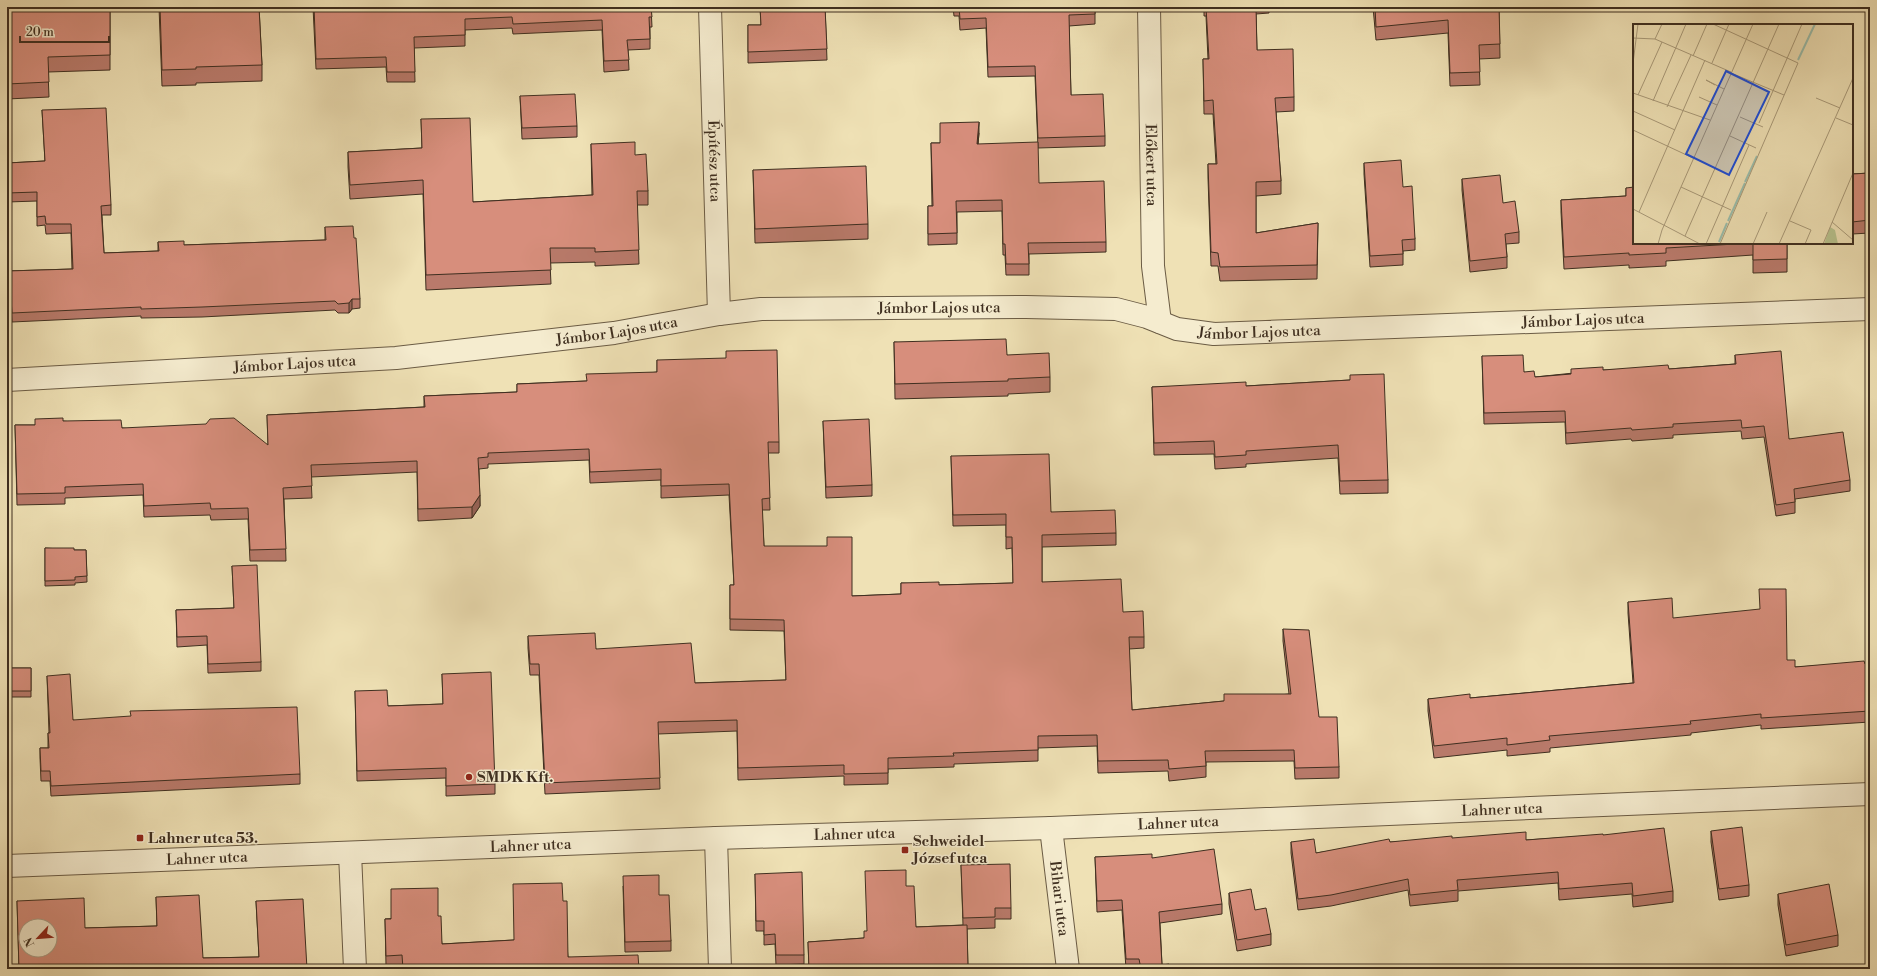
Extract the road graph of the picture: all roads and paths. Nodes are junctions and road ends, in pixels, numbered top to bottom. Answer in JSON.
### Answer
{"nodes":[{"id":1,"x":710,"y":7,"type":"edge"},
{"id":2,"x":1149,"y":7,"type":"edge"},
{"id":3,"x":1870,"y":309,"type":"edge"},
{"id":4,"x":719,"y":314,"type":"junction"},
{"id":5,"x":1160,"y":322,"type":"junction"},
{"id":6,"x":7,"y":380,"type":"edge"},
{"id":7,"x":1870,"y":794,"type":"edge"},
{"id":8,"x":1051,"y":828,"type":"junction"},
{"id":9,"x":716,"y":838,"type":"junction"},
{"id":10,"x":350,"y":853,"type":"junction"},
{"id":11,"x":7,"y":866,"type":"edge"},
{"id":12,"x":355,"y":969,"type":"edge"},
{"id":13,"x":720,"y":969,"type":"edge"},
{"id":14,"x":1068,"y":969,"type":"edge"}],
"edges":[{"from":1,"to":4,"type":"street","name":"Építész utca"},
{"from":2,"to":5,"type":"street","name":"Előkert utca"},
{"from":3,"to":5,"type":"street","name":"Jámbor Lajos utca"},
{"from":4,"to":5,"type":"street","name":"Jámbor Lajos utca"},
{"from":4,"to":6,"type":"street","name":"Jámbor Lajos utca"},
{"from":7,"to":8,"type":"street","name":"Lahner utca"},
{"from":8,"to":9,"type":"street","name":"Lahner utca"},
{"from":8,"to":14,"type":"street","name":"Bihari utca"},
{"from":9,"to":10,"type":"street","name":"Lahner utca"},
{"from":9,"to":13,"type":"street"},
{"from":10,"to":11,"type":"street","name":"Lahner utca"},
{"from":10,"to":12,"type":"street"}]}
